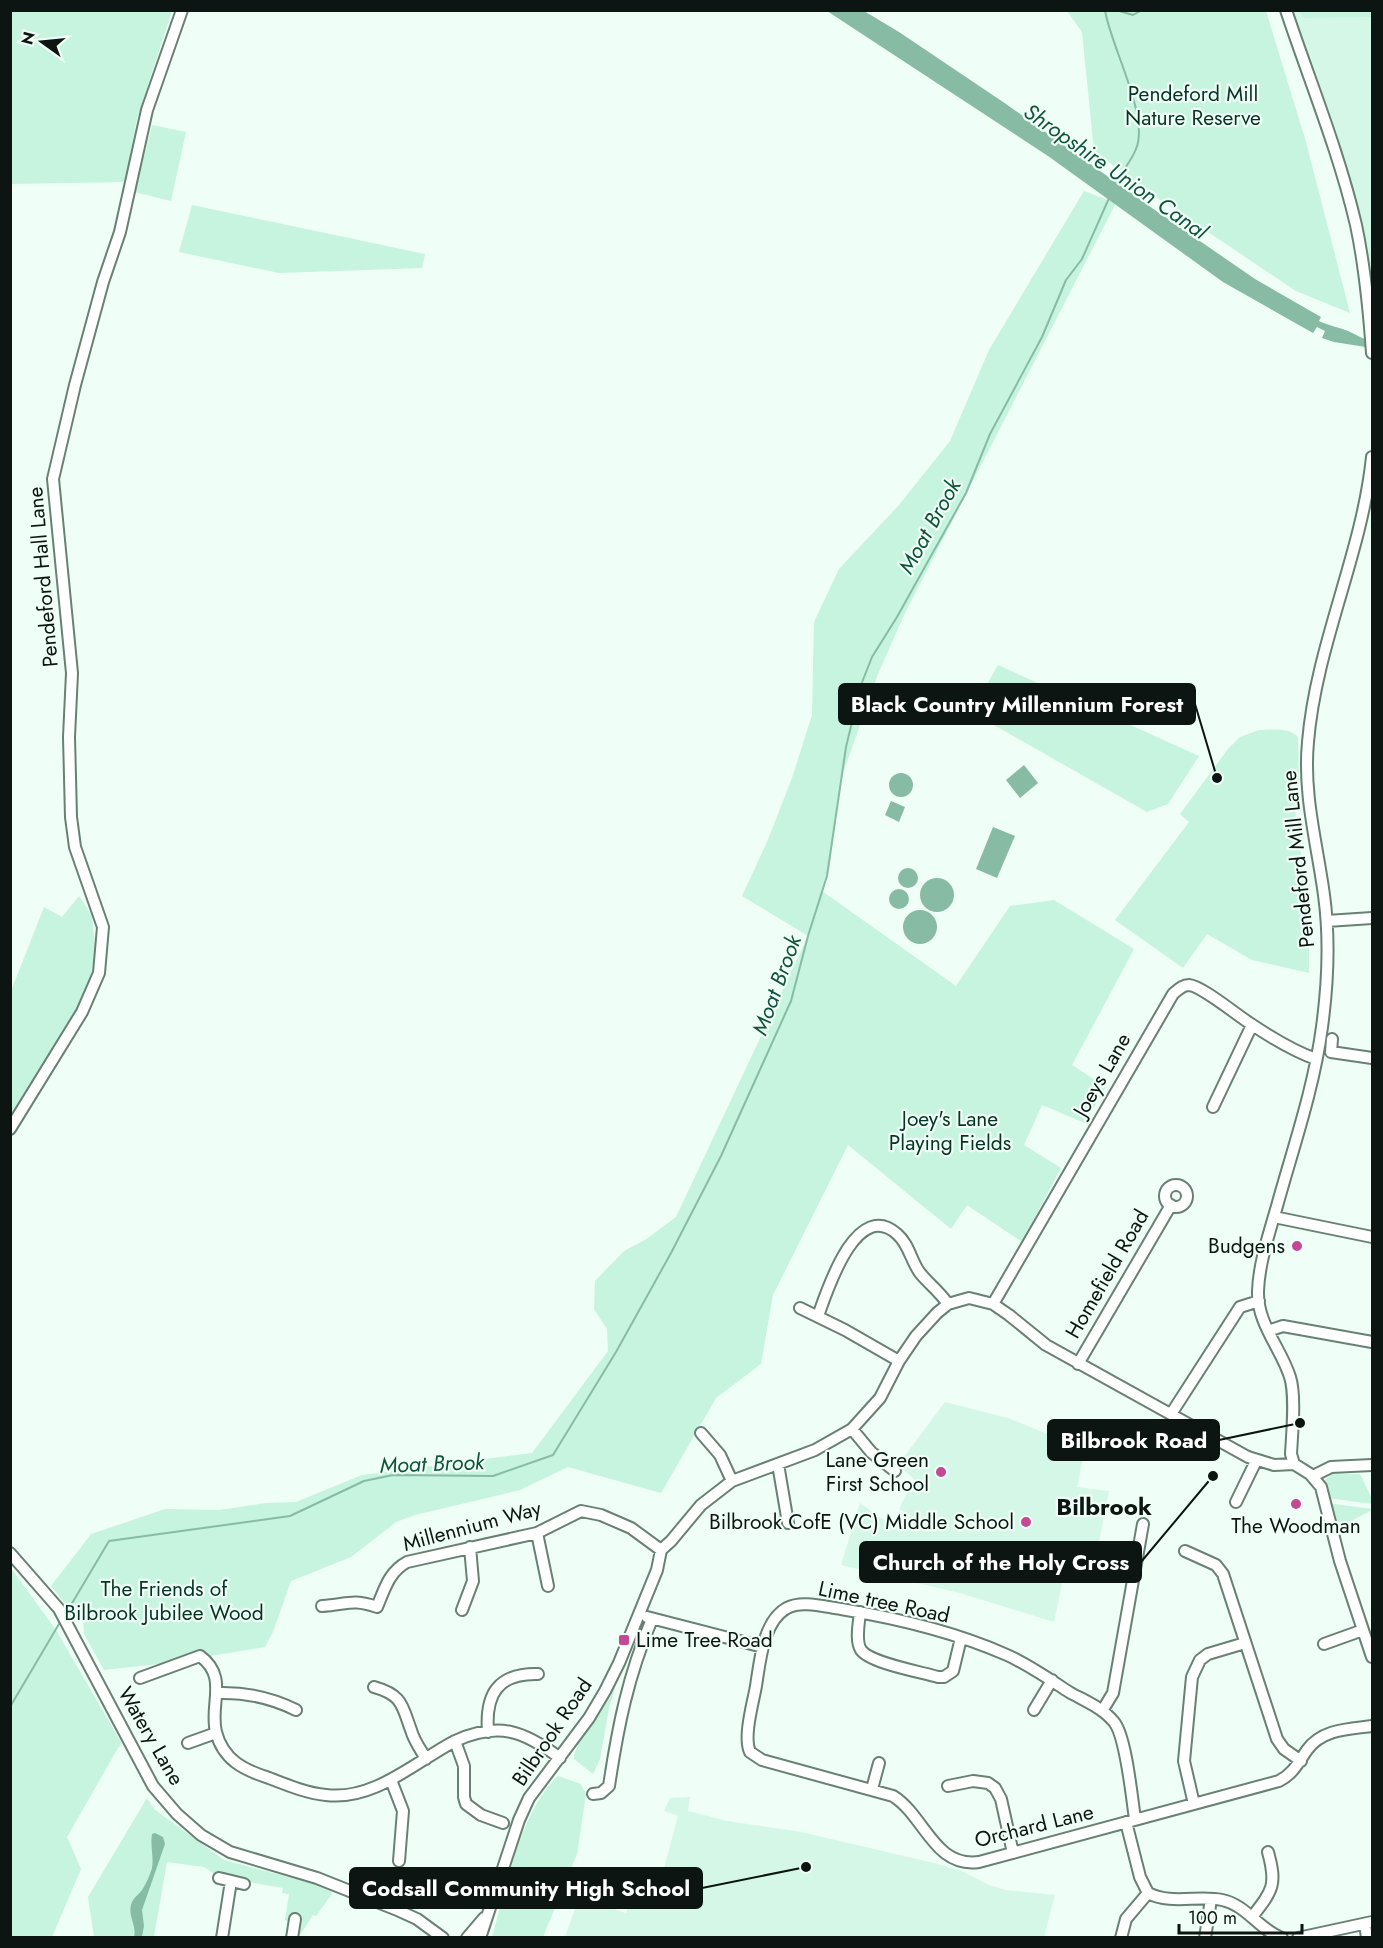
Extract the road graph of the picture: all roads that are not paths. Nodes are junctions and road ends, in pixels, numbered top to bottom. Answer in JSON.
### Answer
{"nodes":[{"id":1,"x":182,"y":10,"type":"edge"},
{"id":2,"x":1286,"y":10,"type":"edge"},
{"id":3,"x":1372,"y":353,"type":"edge"},
{"id":4,"x":1372,"y":457,"type":"edge"},
{"id":5,"x":1372,"y":918,"type":"edge"},
{"id":6,"x":1327,"y":921,"type":"junction"},
{"id":7,"x":1252,"y":1025,"type":"junction"},
{"id":8,"x":1332,"y":1040,"type":"dead end"},
{"id":9,"x":1372,"y":1058,"type":"edge"},
{"id":10,"x":1316,"y":1059,"type":"junction"},
{"id":11,"x":1213,"y":1107,"type":"dead end"},
{"id":12,"x":10,"y":1129,"type":"edge"},
{"id":13,"x":1171,"y":1205,"type":"dead end"},
{"id":14,"x":1274,"y":1217,"type":"junction"},
{"id":15,"x":1372,"y":1237,"type":"edge"},
{"id":16,"x":1259,"y":1301,"type":"junction"},
{"id":17,"x":948,"y":1304,"type":"junction"},
{"id":18,"x":993,"y":1304,"type":"junction"},
{"id":19,"x":800,"y":1308,"type":"dead end"},
{"id":20,"x":818,"y":1316,"type":"junction"},
{"id":21,"x":1268,"y":1331,"type":"junction"},
{"id":22,"x":1372,"y":1342,"type":"edge"},
{"id":23,"x":899,"y":1361,"type":"junction"},
{"id":24,"x":1078,"y":1364,"type":"junction"},
{"id":25,"x":1171,"y":1414,"type":"junction"},
{"id":26,"x":852,"y":1429,"type":"junction"},
{"id":27,"x":701,"y":1433,"type":"dead end"},
{"id":28,"x":1256,"y":1461,"type":"junction"},
{"id":29,"x":778,"y":1464,"type":"junction"},
{"id":30,"x":1293,"y":1464,"type":"junction"},
{"id":31,"x":1372,"y":1466,"type":"edge"},
{"id":32,"x":895,"y":1470,"type":"dead end"},
{"id":33,"x":1313,"y":1476,"type":"junction"},
{"id":34,"x":732,"y":1480,"type":"junction"},
{"id":35,"x":1236,"y":1502,"type":"dead end"},
{"id":36,"x":788,"y":1523,"type":"dead end"},
{"id":37,"x":1143,"y":1524,"type":"dead end"},
{"id":38,"x":537,"y":1533,"type":"junction"},
{"id":39,"x":470,"y":1547,"type":"junction"},
{"id":40,"x":661,"y":1550,"type":"junction"},
{"id":41,"x":1185,"y":1551,"type":"dead end"},
{"id":42,"x":10,"y":1552,"type":"edge"},
{"id":43,"x":548,"y":1586,"type":"dead end"},
{"id":44,"x":322,"y":1606,"type":"dead end"},
{"id":45,"x":462,"y":1610,"type":"dead end"},
{"id":46,"x":860,"y":1612,"type":"junction"},
{"id":47,"x":638,"y":1614,"type":"junction"},
{"id":48,"x":652,"y":1619,"type":"junction"},
{"id":49,"x":1363,"y":1630,"type":"junction"},
{"id":50,"x":961,"y":1638,"type":"junction"},
{"id":51,"x":1245,"y":1643,"type":"junction"},
{"id":52,"x":1324,"y":1644,"type":"dead end"},
{"id":53,"x":763,"y":1647,"type":"junction"},
{"id":54,"x":1372,"y":1657,"type":"edge"},
{"id":55,"x":538,"y":1674,"type":"dead end"},
{"id":56,"x":140,"y":1678,"type":"dead end"},
{"id":57,"x":1052,"y":1680,"type":"junction"},
{"id":58,"x":374,"y":1687,"type":"dead end"},
{"id":59,"x":217,"y":1693,"type":"junction"},
{"id":60,"x":296,"y":1710,"type":"dead end"},
{"id":61,"x":1034,"y":1710,"type":"dead end"},
{"id":62,"x":1102,"y":1711,"type":"junction"},
{"id":63,"x":1372,"y":1726,"type":"edge"},
{"id":64,"x":488,"y":1732,"type":"junction"},
{"id":65,"x":216,"y":1733,"type":"junction"},
{"id":66,"x":455,"y":1741,"type":"junction"},
{"id":67,"x":188,"y":1743,"type":"dead end"},
{"id":68,"x":560,"y":1758,"type":"junction"},
{"id":69,"x":426,"y":1759,"type":"junction"},
{"id":70,"x":1301,"y":1761,"type":"junction"},
{"id":71,"x":879,"y":1763,"type":"dead end"},
{"id":72,"x":391,"y":1779,"type":"junction"},
{"id":73,"x":948,"y":1786,"type":"dead end"},
{"id":74,"x":872,"y":1789,"type":"junction"},
{"id":75,"x":593,"y":1794,"type":"dead end"},
{"id":76,"x":1194,"y":1804,"type":"junction"},
{"id":77,"x":1131,"y":1821,"type":"junction"},
{"id":78,"x":503,"y":1823,"type":"dead end"},
{"id":79,"x":1268,"y":1852,"type":"dead end"},
{"id":80,"x":1013,"y":1853,"type":"junction"},
{"id":81,"x":399,"y":1861,"type":"dead end"},
{"id":82,"x":219,"y":1878,"type":"dead end"},
{"id":83,"x":231,"y":1881,"type":"junction"},
{"id":84,"x":244,"y":1884,"type":"dead end"},
{"id":85,"x":1148,"y":1893,"type":"junction"},
{"id":86,"x":1211,"y":1899,"type":"junction"},
{"id":87,"x":486,"y":1916,"type":"junction"},
{"id":88,"x":1252,"y":1917,"type":"junction"},
{"id":89,"x":295,"y":1919,"type":"dead end"},
{"id":90,"x":1369,"y":1923,"type":"edge"},
{"id":91,"x":444,"y":1937,"type":"edge"},
{"id":92,"x":222,"y":1938,"type":"edge"},
{"id":93,"x":292,"y":1938,"type":"edge"},
{"id":94,"x":467,"y":1938,"type":"edge"},
{"id":95,"x":480,"y":1938,"type":"edge"},
{"id":96,"x":1121,"y":1938,"type":"edge"},
{"id":97,"x":1205,"y":1938,"type":"edge"},
{"id":98,"x":1282,"y":1938,"type":"edge"},
{"id":99,"x":1298,"y":1938,"type":"edge"},
{"id":100,"x":1367,"y":1938,"type":"edge"}],
"edges":[{"from":1,"to":12,"type":"street","name":"Pendeford Hall Lane"},
{"from":2,"to":3,"type":"street"},
{"from":4,"to":6,"type":"street","name":"Pendeford Mill Lane"},
{"from":5,"to":6,"type":"street"},
{"from":6,"to":10,"type":"street","name":"Pendeford Mill Lane"},
{"from":7,"to":10,"type":"street","name":"Joeys Lane"},
{"from":7,"to":11,"type":"street"},
{"from":7,"to":18,"type":"street","name":"Joeys Lane"},
{"from":8,"to":9,"type":"street"},
{"from":10,"to":14,"type":"street","name":"Pendeford Mill Lane"},
{"from":13,"to":24,"type":"street","name":"Homefield Road"},
{"from":14,"to":15,"type":"street"},
{"from":14,"to":16,"type":"street","name":"Pendeford Mill Lane"},
{"from":16,"to":21,"type":"street","name":"Pendeford Mill Lane"},
{"from":16,"to":25,"type":"street"},
{"from":17,"to":18,"type":"street"},
{"from":17,"to":20,"type":"street"},
{"from":17,"to":23,"type":"street","name":"Bilbrook Road"},
{"from":18,"to":24,"type":"street"},
{"from":19,"to":20,"type":"street"},
{"from":20,"to":23,"type":"street"},
{"from":21,"to":22,"type":"street"},
{"from":21,"to":30,"type":"street","name":"Pendeford Mill Lane"},
{"from":23,"to":26,"type":"street","name":"Bilbrook Road"},
{"from":24,"to":25,"type":"street"},
{"from":25,"to":28,"type":"street"},
{"from":26,"to":29,"type":"street","name":"Bilbrook Road"},
{"from":26,"to":32,"type":"street"},
{"from":27,"to":34,"type":"street"},
{"from":28,"to":30,"type":"street"},
{"from":28,"to":35,"type":"street"},
{"from":29,"to":34,"type":"street","name":"Bilbrook Road"},
{"from":29,"to":36,"type":"street"},
{"from":30,"to":33,"type":"street"},
{"from":31,"to":33,"type":"street"},
{"from":33,"to":49,"type":"street"},
{"from":34,"to":40,"type":"street","name":"Bilbrook Road"},
{"from":37,"to":62,"type":"street"},
{"from":38,"to":39,"type":"street","name":"Millennium Way"},
{"from":38,"to":40,"type":"street","name":"Millennium Way"},
{"from":38,"to":43,"type":"street"},
{"from":39,"to":44,"type":"street","name":"Millennium Way"},
{"from":39,"to":45,"type":"street"},
{"from":40,"to":47,"type":"street","name":"Bilbrook Road"},
{"from":41,"to":51,"type":"street"},
{"from":42,"to":91,"type":"street","name":"Watery Lane"},
{"from":46,"to":50,"type":"street","name":"Lime tree Road"},
{"from":46,"to":50,"type":"street"},
{"from":46,"to":53,"type":"street","name":"Lime tree Road"},
{"from":47,"to":48,"type":"street"},
{"from":47,"to":68,"type":"street","name":"Bilbrook Road"},
{"from":48,"to":53,"type":"street"},
{"from":48,"to":75,"type":"street","name":"Bilbrook Road"},
{"from":49,"to":52,"type":"street"},
{"from":49,"to":54,"type":"street"},
{"from":50,"to":57,"type":"street","name":"Lime tree Road"},
{"from":51,"to":70,"type":"street"},
{"from":51,"to":76,"type":"street"},
{"from":53,"to":74,"type":"street","name":"Orchard Lane"},
{"from":55,"to":64,"type":"street"},
{"from":56,"to":59,"type":"street"},
{"from":57,"to":61,"type":"street"},
{"from":57,"to":62,"type":"street","name":"Lime tree Road"},
{"from":58,"to":69,"type":"street"},
{"from":59,"to":60,"type":"street"},
{"from":59,"to":65,"type":"street"},
{"from":62,"to":77,"type":"street","name":"Lime tree Road"},
{"from":63,"to":70,"type":"street","name":"Orchard Lane"},
{"from":64,"to":66,"type":"street"},
{"from":64,"to":68,"type":"street"},
{"from":65,"to":67,"type":"street"},
{"from":65,"to":72,"type":"street"},
{"from":66,"to":69,"type":"street"},
{"from":66,"to":78,"type":"street"},
{"from":68,"to":87,"type":"street","name":"Bilbrook Road"},
{"from":69,"to":72,"type":"street"},
{"from":70,"to":76,"type":"street","name":"Orchard Lane"},
{"from":71,"to":74,"type":"street"},
{"from":72,"to":81,"type":"street"},
{"from":73,"to":80,"type":"street"},
{"from":74,"to":80,"type":"street","name":"Orchard Lane"},
{"from":76,"to":77,"type":"street","name":"Orchard Lane"},
{"from":77,"to":80,"type":"street","name":"Orchard Lane"},
{"from":77,"to":85,"type":"street","name":"Lime tree Road"},
{"from":79,"to":88,"type":"street"},
{"from":82,"to":83,"type":"street"},
{"from":83,"to":84,"type":"street"},
{"from":83,"to":92,"type":"street"},
{"from":85,"to":86,"type":"street"},
{"from":85,"to":96,"type":"street"},
{"from":86,"to":88,"type":"street"},
{"from":86,"to":97,"type":"street"},
{"from":87,"to":94,"type":"street","name":"Bilbrook Road"},
{"from":87,"to":95,"type":"street","name":"Bilbrook Road"},
{"from":88,"to":98,"type":"street"},
{"from":89,"to":93,"type":"street"},
{"from":90,"to":99,"type":"street"},
{"from":90,"to":100,"type":"street"}]}
